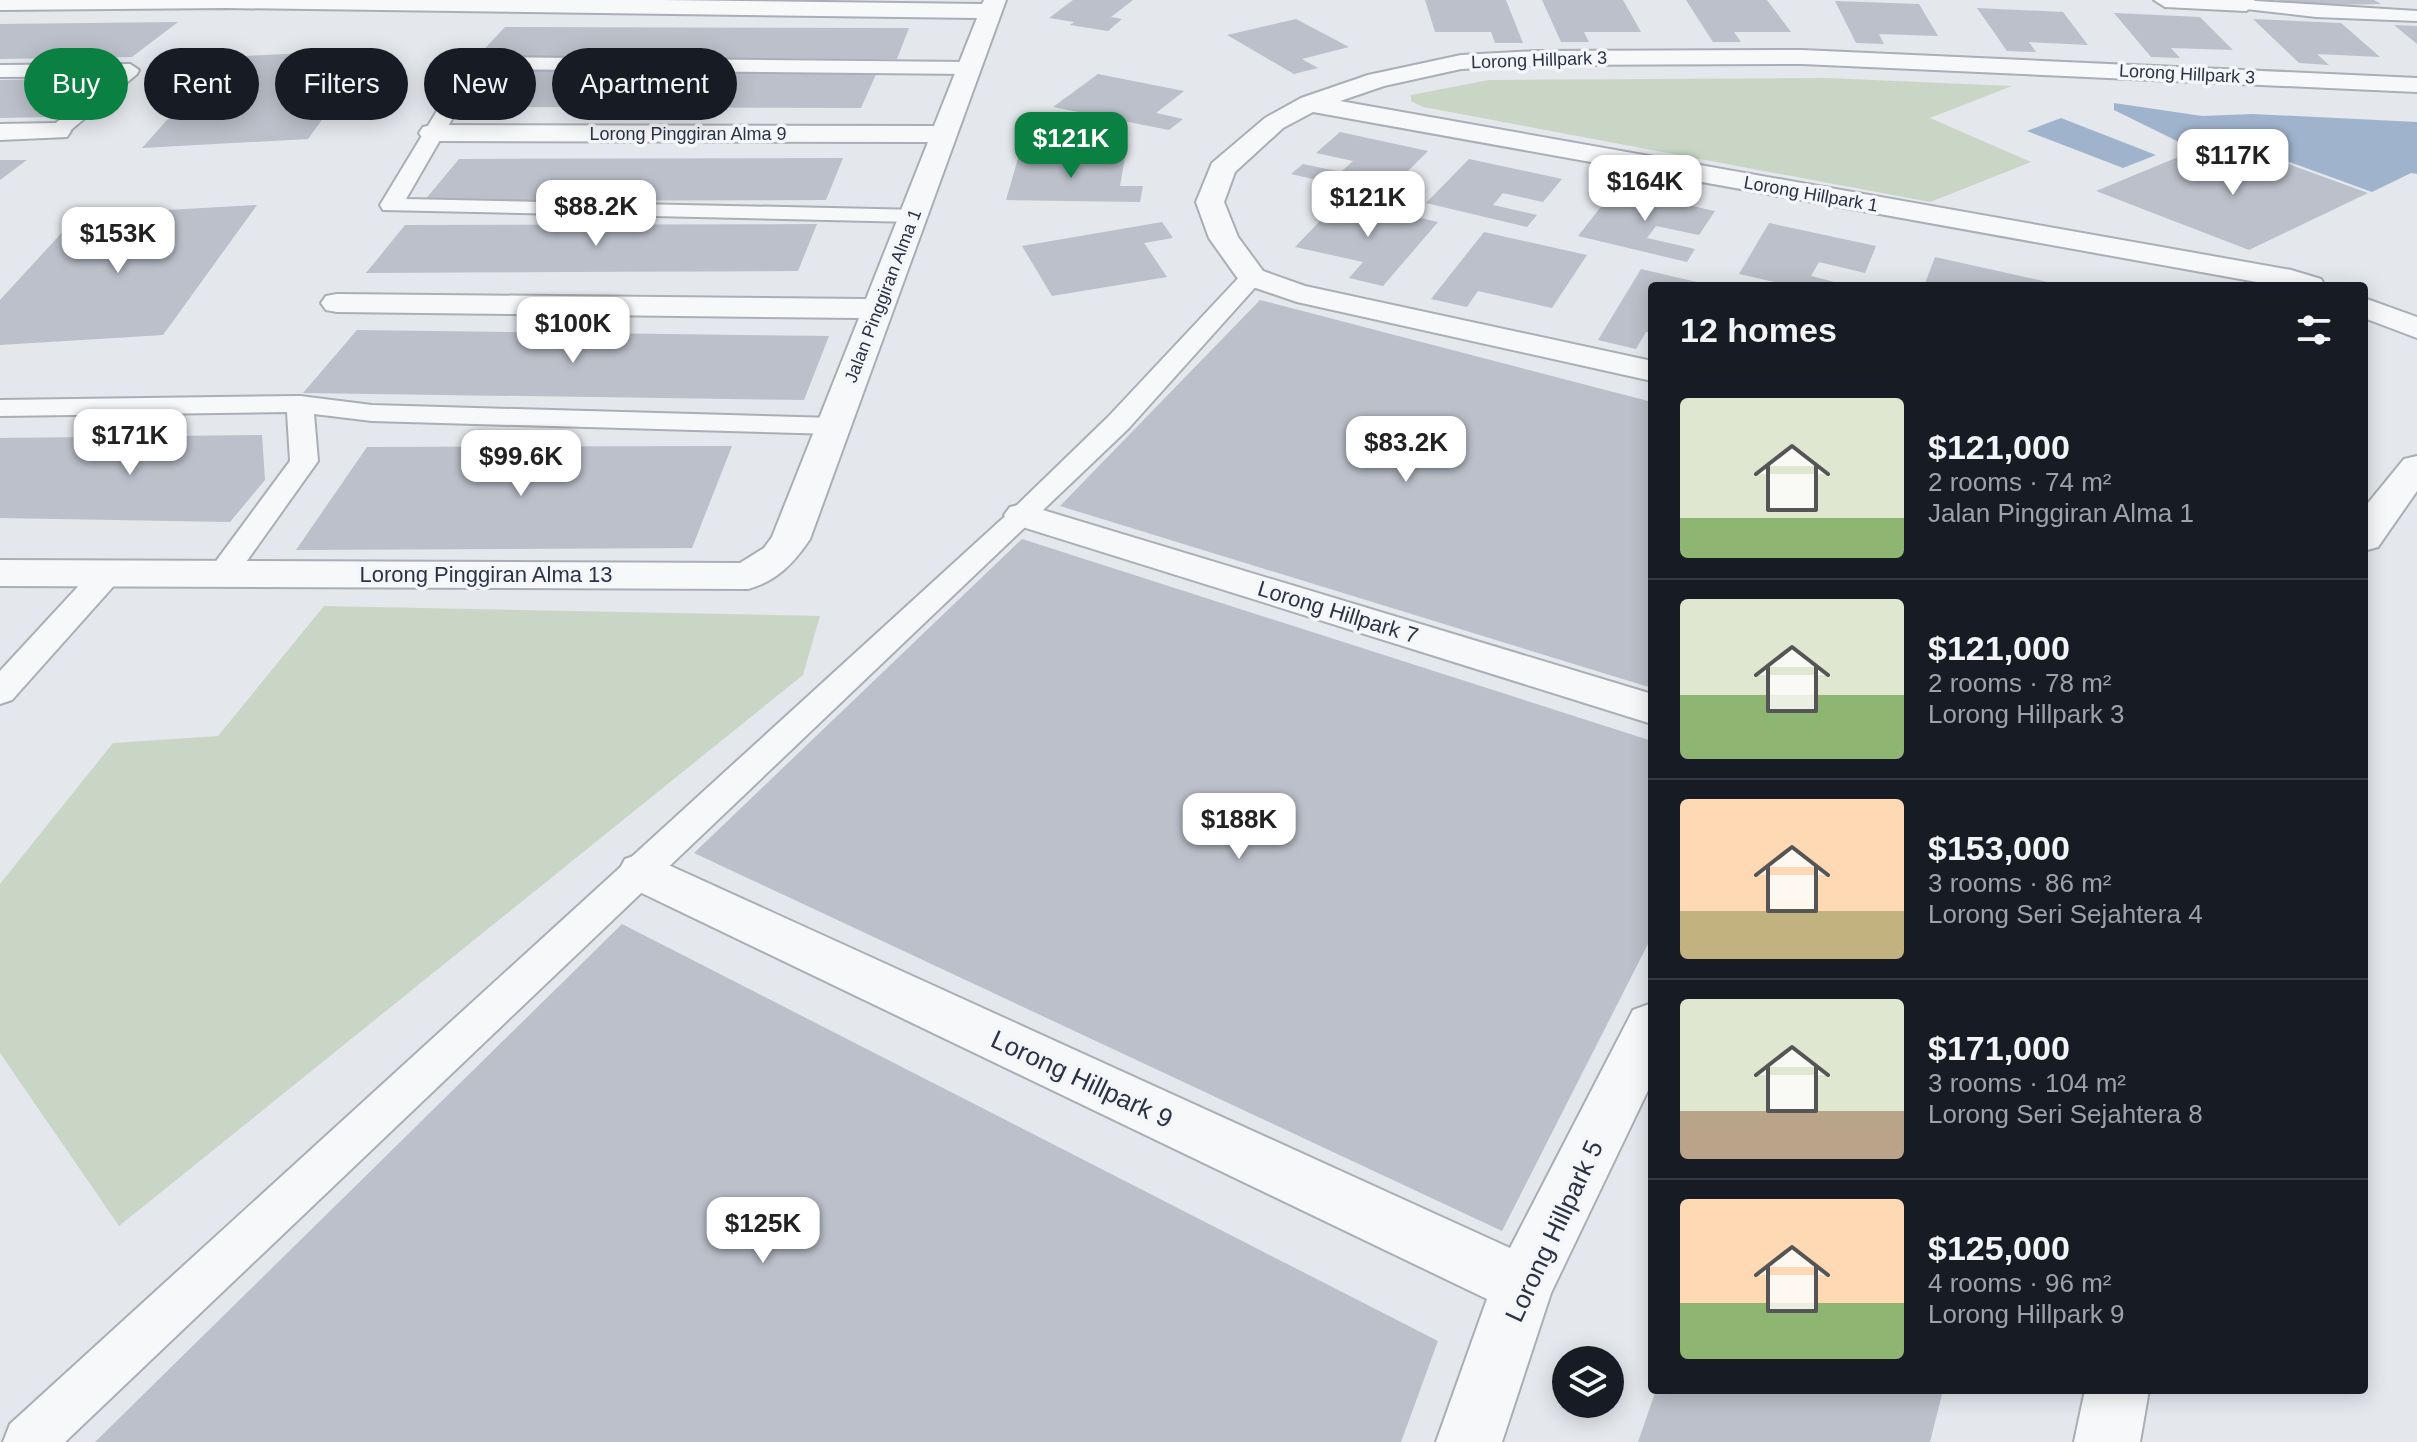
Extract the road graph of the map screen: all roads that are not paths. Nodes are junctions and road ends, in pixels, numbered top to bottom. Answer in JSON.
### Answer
{"nodes":[{"id":1,"x":2165,"y":0,"type":"edge"},
{"id":2,"x":2390,"y":0,"type":"edge"},
{"id":3,"x":2242,"y":2,"type":"edge"},
{"id":4,"x":0,"y":3,"type":"edge"},
{"id":5,"x":447,"y":3,"type":"junction"},
{"id":6,"x":704,"y":3,"type":"edge"},
{"id":7,"x":855,"y":4,"type":"edge"},
{"id":8,"x":993,"y":5,"type":"edge"},
{"id":9,"x":2417,"y":16,"type":"edge"},
{"id":10,"x":432,"y":24,"type":"dead end"},
{"id":11,"x":969,"y":68,"type":"junction"},
{"id":12,"x":0,"y":71,"type":"edge"},
{"id":13,"x":2417,"y":85,"type":"edge"},
{"id":14,"x":1310,"y":103,"type":"junction"},
{"id":15,"x":58,"y":131,"type":"joint"},
{"id":16,"x":0,"y":132,"type":"edge"},
{"id":17,"x":432,"y":133,"type":"junction"},
{"id":18,"x":944,"y":134,"type":"junction"},
{"id":19,"x":914,"y":215,"type":"junction"},
{"id":20,"x":2200,"y":264,"type":"junction"},
{"id":21,"x":1252,"y":277,"type":"junction"},
{"id":22,"x":2179,"y":282,"type":"edge"},
{"id":23,"x":2299,"y":282,"type":"edge"},
{"id":24,"x":337,"y":303,"type":"dead end"},
{"id":25,"x":878,"y":309,"type":"junction"},
{"id":26,"x":2368,"y":309,"type":"edge"},
{"id":27,"x":2417,"y":328,"type":"edge"},
{"id":28,"x":1648,"y":370,"type":"edge"},
{"id":29,"x":300,"y":404,"type":"junction"},
{"id":30,"x":0,"y":408,"type":"edge"},
{"id":31,"x":834,"y":426,"type":"junction"},
{"id":32,"x":2417,"y":467,"type":"edge"},
{"id":33,"x":1023,"y":515,"type":"junction"},
{"id":34,"x":2368,"y":532,"type":"edge"},
{"id":35,"x":223,"y":572,"type":"junction"},
{"id":36,"x":0,"y":573,"type":"edge"},
{"id":37,"x":108,"y":573,"type":"junction"},
{"id":38,"x":748,"y":576,"type":"joint"},
{"id":39,"x":15,"y":658,"type":"edge"},
{"id":40,"x":0,"y":692,"type":"edge"},
{"id":41,"x":1648,"y":708,"type":"edge"},
{"id":42,"x":642,"y":872,"type":"junction"},
{"id":43,"x":1648,"y":1034,"type":"edge"},
{"id":44,"x":1523,"y":1285,"type":"junction"},
{"id":45,"x":2116,"y":1394,"type":"edge"},
{"id":46,"x":28,"y":1442,"type":"edge"},
{"id":47,"x":1469,"y":1442,"type":"edge"},
{"id":48,"x":2107,"y":1442,"type":"edge"}],
"edges":[{"from":1,"to":3,"type":"street"},
{"from":2,"to":9,"type":"lane"},
{"from":3,"to":9,"type":"lane"},
{"from":4,"to":5,"type":"street"},
{"from":5,"to":6,"type":"street"},
{"from":5,"to":10,"type":"street"},
{"from":6,"to":7,"type":"street"},
{"from":7,"to":8,"type":"street"},
{"from":8,"to":11,"type":"street","name":"Jalan Pinggiran Alma 1"},
{"from":11,"to":17,"type":"lane"},
{"from":11,"to":18,"type":"street","name":"Jalan Pinggiran Alma 1"},
{"from":12,"to":15,"type":"lane"},
{"from":13,"to":14,"type":"street","name":"Lorong Hillpark 3"},
{"from":14,"to":20,"type":"street","name":"Lorong Hillpark 1"},
{"from":14,"to":21,"type":"street","name":"Lorong Hillpark 3"},
{"from":15,"to":16,"type":"street"},
{"from":17,"to":18,"type":"street","name":"Lorong Pinggiran Alma 9"},
{"from":17,"to":19,"type":"lane"},
{"from":18,"to":19,"type":"street","name":"Jalan Pinggiran Alma 1"},
{"from":19,"to":25,"type":"street","name":"Jalan Pinggiran Alma 1"},
{"from":20,"to":22,"type":"street"},
{"from":20,"to":23,"type":"street","name":"Lorong Hillpark 1"},
{"from":21,"to":28,"type":"street"},
{"from":21,"to":33,"type":"lane"},
{"from":24,"to":25,"type":"street"},
{"from":25,"to":31,"type":"street","name":"Jalan Pinggiran Alma 1"},
{"from":26,"to":27,"type":"street"},
{"from":29,"to":30,"type":"lane"},
{"from":29,"to":31,"type":"lane"},
{"from":29,"to":35,"type":"lane"},
{"from":31,"to":38,"type":"street","name":"Jalan Pinggiran Alma 1"},
{"from":32,"to":34,"type":"street"},
{"from":33,"to":41,"type":"street","name":"Lorong Hillpark 7"},
{"from":33,"to":42,"type":"lane"},
{"from":35,"to":37,"type":"street","name":"Lorong Pinggiran Alma 13"},
{"from":35,"to":38,"type":"street","name":"Lorong Pinggiran Alma 13"},
{"from":36,"to":37,"type":"street","name":"Lorong Pinggiran Alma 13"},
{"from":37,"to":39,"type":"lane"},
{"from":39,"to":40,"type":"lane"},
{"from":42,"to":44,"type":"street","name":"Lorong Hillpark 9"},
{"from":42,"to":46,"type":"lane"},
{"from":43,"to":44,"type":"street","name":"Lorong Hillpark 5"},
{"from":44,"to":47,"type":"street","name":"Lorong Hillpark 5"},
{"from":45,"to":48,"type":"street"}]}
